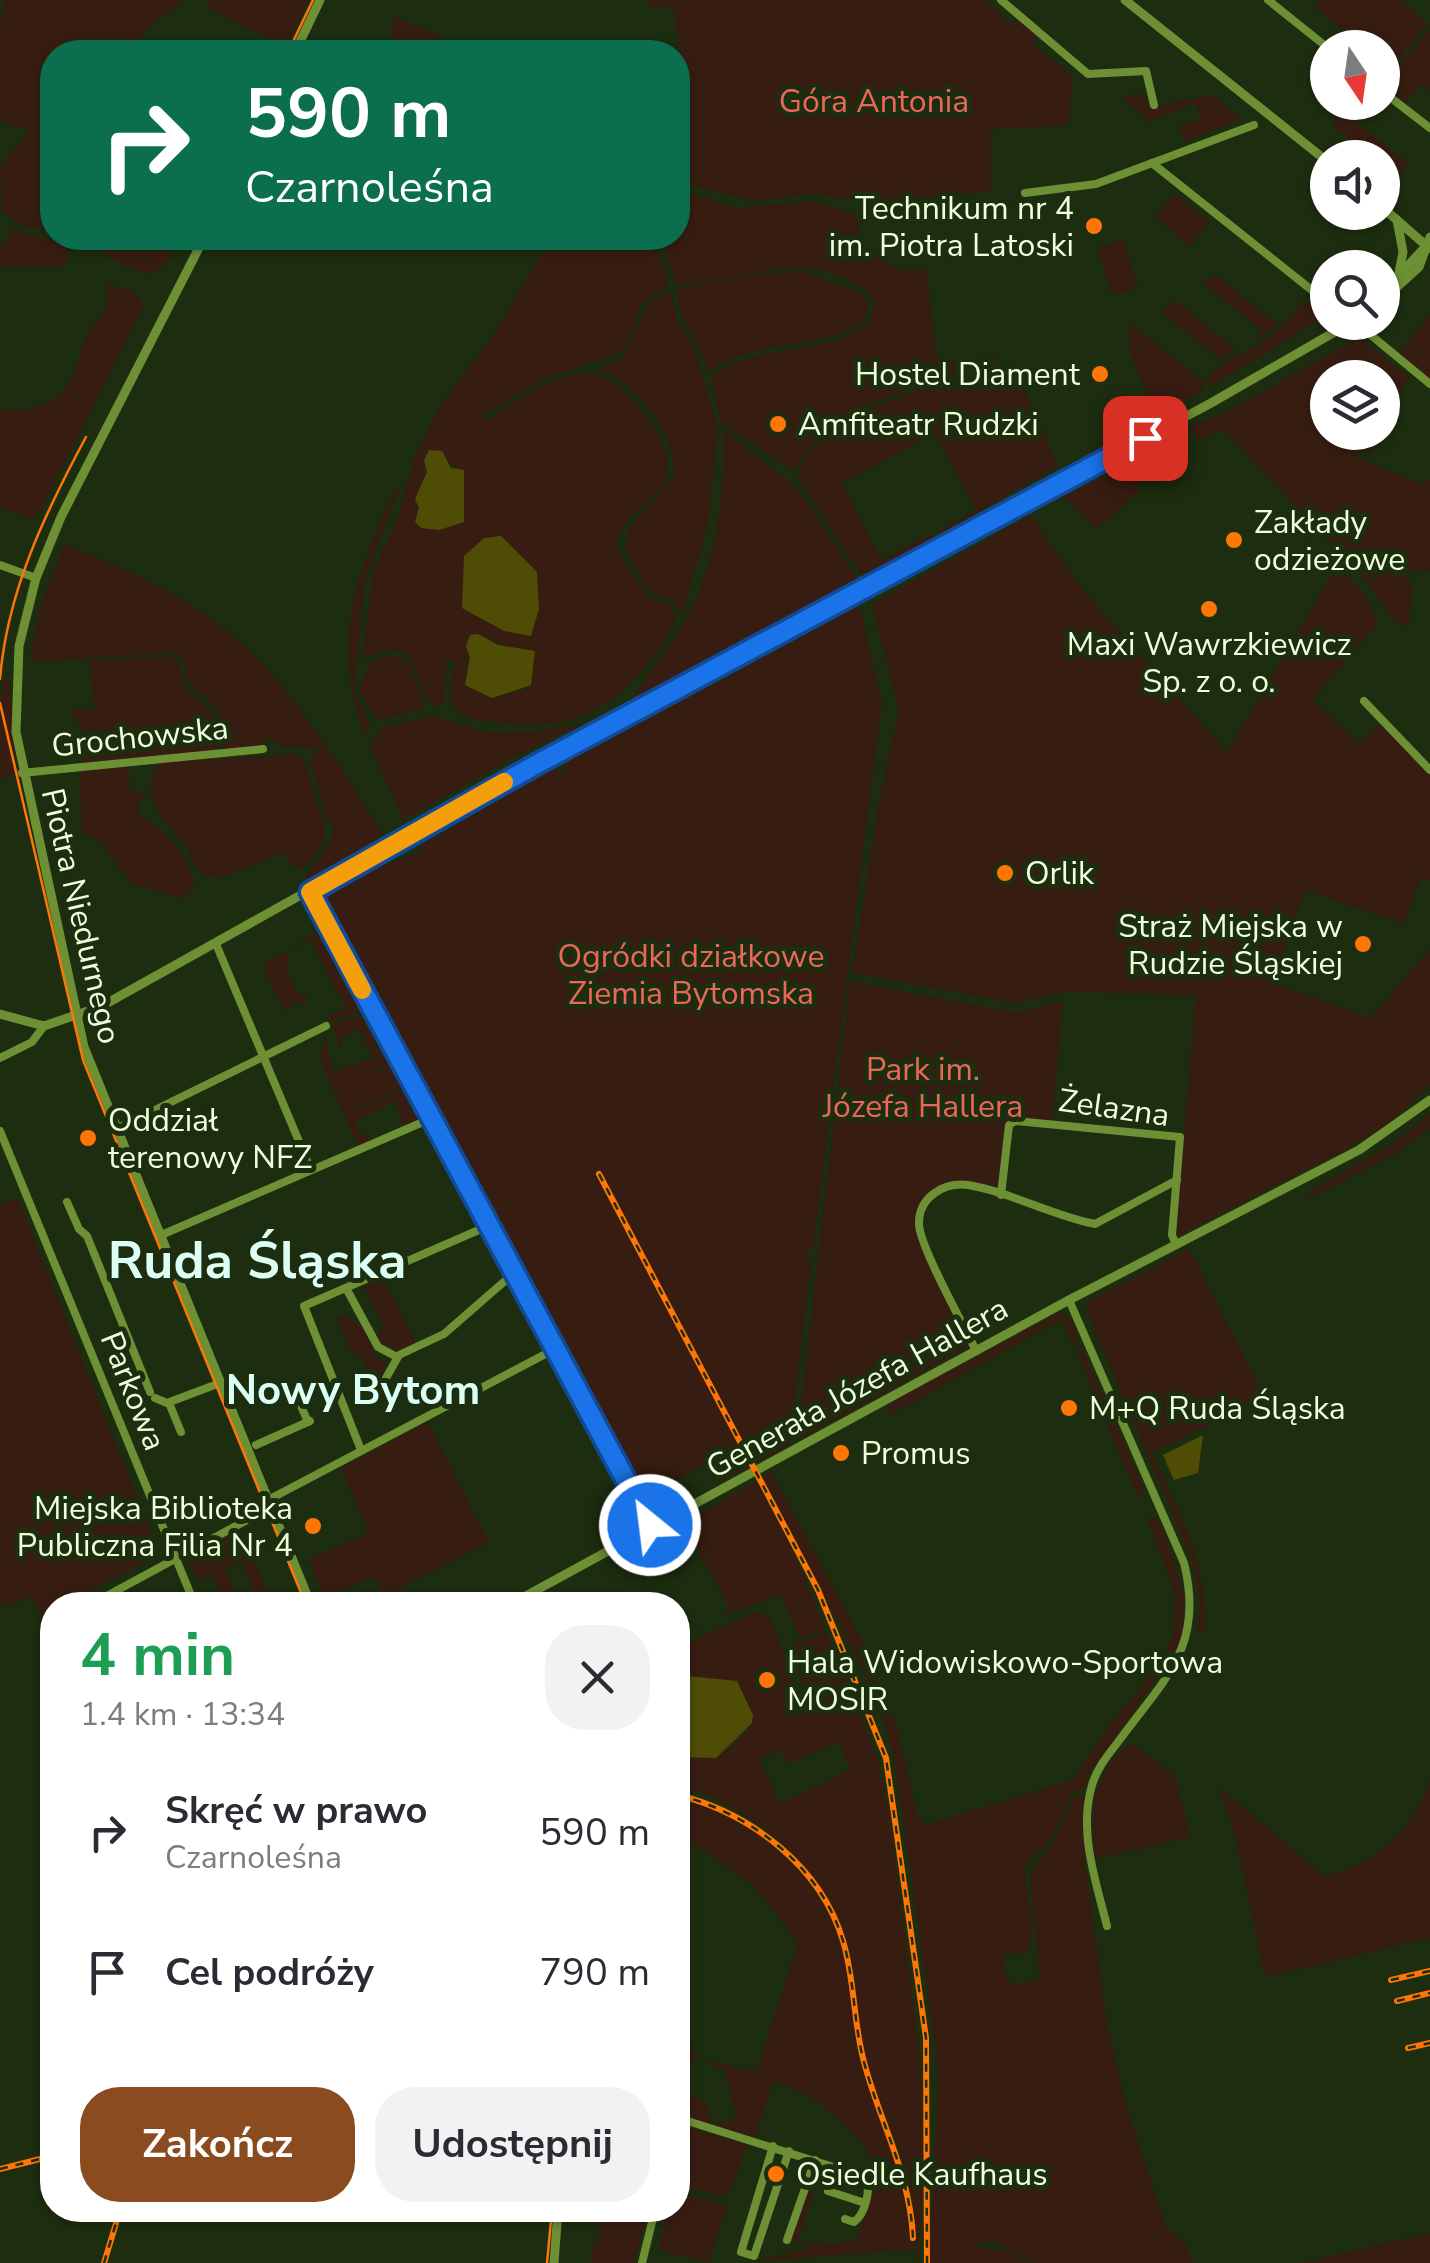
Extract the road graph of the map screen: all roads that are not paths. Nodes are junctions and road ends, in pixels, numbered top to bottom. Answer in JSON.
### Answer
{"nodes":[{"id":1,"x":320,"y":0,"type":"edge"},
{"id":2,"x":1001,"y":0,"type":"edge"},
{"id":3,"x":1125,"y":0,"type":"edge"},
{"id":4,"x":1268,"y":0,"type":"edge"},
{"id":5,"x":1310,"y":34,"type":"edge"},
{"id":6,"x":300,"y":40,"type":"edge"},
{"id":7,"x":1154,"y":105,"type":"dead end"},
{"id":8,"x":1400,"y":106,"type":"edge"},
{"id":9,"x":1254,"y":125,"type":"dead end"},
{"id":10,"x":1430,"y":128,"type":"edge"},
{"id":11,"x":1310,"y":148,"type":"edge"},
{"id":12,"x":1152,"y":163,"type":"junction"},
{"id":13,"x":1025,"y":193,"type":"dead end"},
{"id":14,"x":1400,"y":220,"type":"edge"},
{"id":15,"x":1399,"y":230,"type":"edge"},
{"id":16,"x":1429,"y":244,"type":"edge"},
{"id":17,"x":198,"y":250,"type":"edge"},
{"id":18,"x":1400,"y":268,"type":"edge"},
{"id":19,"x":1430,"y":270,"type":"edge"},
{"id":20,"x":1414,"y":274,"type":"junction"},
{"id":21,"x":1400,"y":276,"type":"edge"},
{"id":22,"x":1400,"y":284,"type":"edge"},
{"id":23,"x":1310,"y":289,"type":"edge"},
{"id":24,"x":1320,"y":340,"type":"edge"},
{"id":25,"x":1375,"y":340,"type":"edge"},
{"id":26,"x":1430,"y":384,"type":"edge"},
{"id":27,"x":0,"y":565,"type":"edge"},
{"id":28,"x":36,"y":578,"type":"junction"},
{"id":29,"x":1364,"y":702,"type":"dead end"},
{"id":30,"x":262,"y":750,"type":"dead end"},
{"id":31,"x":1430,"y":770,"type":"edge"},
{"id":32,"x":22,"y":773,"type":"junction"},
{"id":33,"x":310,"y":892,"type":"junction"},
{"id":34,"x":216,"y":944,"type":"junction"},
{"id":35,"x":0,"y":1014,"type":"edge"},
{"id":36,"x":77,"y":1018,"type":"junction"},
{"id":37,"x":44,"y":1026,"type":"junction"},
{"id":38,"x":326,"y":1026,"type":"dead end"},
{"id":39,"x":264,"y":1056,"type":"junction"},
{"id":40,"x":0,"y":1058,"type":"edge"},
{"id":41,"x":1430,"y":1100,"type":"edge"},
{"id":42,"x":430,"y":1120,"type":"junction"},
{"id":43,"x":114,"y":1130,"type":"junction"},
{"id":44,"x":0,"y":1131,"type":"edge"},
{"id":45,"x":311,"y":1170,"type":"junction"},
{"id":46,"x":1177,"y":1180,"type":"junction"},
{"id":47,"x":1001,"y":1195,"type":"junction"},
{"id":48,"x":67,"y":1202,"type":"dead end"},
{"id":49,"x":488,"y":1226,"type":"junction"},
{"id":50,"x":159,"y":1236,"type":"junction"},
{"id":51,"x":1176,"y":1245,"type":"junction"},
{"id":52,"x":514,"y":1273,"type":"junction"},
{"id":53,"x":346,"y":1288,"type":"junction"},
{"id":54,"x":1069,"y":1300,"type":"junction"},
{"id":55,"x":554,"y":1349,"type":"junction"},
{"id":56,"x":976,"y":1351,"type":"junction"},
{"id":57,"x":398,"y":1356,"type":"junction"},
{"id":58,"x":220,"y":1383,"type":"junction"},
{"id":59,"x":293,"y":1388,"type":"dead end"},
{"id":60,"x":169,"y":1403,"type":"junction"},
{"id":61,"x":372,"y":1403,"type":"dead end"},
{"id":62,"x":181,"y":1432,"type":"dead end"},
{"id":63,"x":256,"y":1444,"type":"dead end"},
{"id":64,"x":361,"y":1450,"type":"junction"},
{"id":65,"x":270,"y":1503,"type":"junction"},
{"id":66,"x":652,"y":1528,"type":"junction"},
{"id":67,"x":174,"y":1558,"type":"junction"},
{"id":68,"x":113,"y":1592,"type":"edge"},
{"id":69,"x":189,"y":1592,"type":"edge"},
{"id":70,"x":306,"y":1592,"type":"edge"},
{"id":71,"x":533,"y":1592,"type":"edge"},
{"id":72,"x":1107,"y":1926,"type":"dead end"},
{"id":73,"x":690,"y":2124,"type":"edge"},
{"id":74,"x":774,"y":2146,"type":"junction"},
{"id":75,"x":788,"y":2151,"type":"junction"},
{"id":76,"x":815,"y":2160,"type":"junction"},
{"id":77,"x":828,"y":2191,"type":"dead end"},
{"id":78,"x":865,"y":2202,"type":"junction"},
{"id":79,"x":844,"y":2220,"type":"dead end"},
{"id":80,"x":557,"y":2222,"type":"edge"},
{"id":81,"x":652,"y":2222,"type":"edge"},
{"id":82,"x":787,"y":2240,"type":"dead end"},
{"id":83,"x":554,"y":2263,"type":"edge"},
{"id":84,"x":642,"y":2263,"type":"edge"}],
"edges":[{"from":1,"to":6,"type":"street"},
{"from":2,"to":7,"type":"street"},
{"from":3,"to":11,"type":"street"},
{"from":4,"to":5,"type":"street"},
{"from":8,"to":10,"type":"street"},
{"from":9,"to":12,"type":"street"},
{"from":12,"to":13,"type":"street"},
{"from":12,"to":23,"type":"street"},
{"from":14,"to":16,"type":"street"},
{"from":15,"to":18,"type":"street"},
{"from":16,"to":20,"type":"street"},
{"from":16,"to":21,"type":"street"},
{"from":17,"to":28,"type":"street","name":"Piotra Niedurnego"},
{"from":19,"to":20,"type":"street"},
{"from":20,"to":22,"type":"street"},
{"from":24,"to":33,"type":"street"},
{"from":25,"to":26,"type":"street"},
{"from":27,"to":28,"type":"street"},
{"from":28,"to":32,"type":"street","name":"Piotra Niedurnego"},
{"from":29,"to":31,"type":"street"},
{"from":30,"to":32,"type":"street","name":"Grochowska"},
{"from":32,"to":36,"type":"street","name":"Piotra Niedurnego"},
{"from":33,"to":34,"type":"street"},
{"from":33,"to":42,"type":"street"},
{"from":34,"to":36,"type":"street"},
{"from":34,"to":39,"type":"street"},
{"from":35,"to":37,"type":"street"},
{"from":36,"to":37,"type":"street"},
{"from":36,"to":43,"type":"street","name":"Piotra Niedurnego"},
{"from":37,"to":40,"type":"street"},
{"from":38,"to":39,"type":"street"},
{"from":39,"to":43,"type":"street"},
{"from":39,"to":45,"type":"street"},
{"from":41,"to":51,"type":"street","name":"Generała Józefa Hallera"},
{"from":42,"to":45,"type":"street"},
{"from":42,"to":49,"type":"street"},
{"from":43,"to":50,"type":"street","name":"Piotra Niedurnego"},
{"from":44,"to":67,"type":"street","name":"Parkowa"},
{"from":45,"to":50,"type":"street"},
{"from":46,"to":47,"type":"street"},
{"from":46,"to":47,"type":"street","name":"Żelazna"},
{"from":46,"to":51,"type":"street","name":"Żelazna"},
{"from":47,"to":56,"type":"street"},
{"from":48,"to":60,"type":"street"},
{"from":49,"to":52,"type":"street"},
{"from":49,"to":53,"type":"street"},
{"from":50,"to":58,"type":"street","name":"Piotra Niedurnego"},
{"from":51,"to":54,"type":"street","name":"Generała Józefa Hallera"},
{"from":52,"to":55,"type":"street"},
{"from":52,"to":57,"type":"street"},
{"from":53,"to":57,"type":"street"},
{"from":53,"to":64,"type":"street"},
{"from":54,"to":56,"type":"street","name":"Generała Józefa Hallera"},
{"from":54,"to":72,"type":"street"},
{"from":55,"to":64,"type":"street"},
{"from":55,"to":66,"type":"street"},
{"from":56,"to":66,"type":"street","name":"Generała Józefa Hallera"},
{"from":57,"to":61,"type":"street"},
{"from":58,"to":60,"type":"street"},
{"from":58,"to":65,"type":"street","name":"Piotra Niedurnego"},
{"from":59,"to":63,"type":"street"},
{"from":60,"to":62,"type":"street"},
{"from":64,"to":65,"type":"street"},
{"from":65,"to":67,"type":"street"},
{"from":65,"to":70,"type":"street","name":"Piotra Niedurnego"},
{"from":66,"to":71,"type":"street","name":"Generała Józefa Hallera"},
{"from":67,"to":68,"type":"street"},
{"from":67,"to":69,"type":"street","name":"Parkowa"},
{"from":73,"to":74,"type":"street"},
{"from":74,"to":75,"type":"street"},
{"from":74,"to":75,"type":"street"},
{"from":75,"to":76,"type":"street"},
{"from":76,"to":78,"type":"street"},
{"from":76,"to":82,"type":"street"},
{"from":77,"to":78,"type":"street"},
{"from":78,"to":79,"type":"street"},
{"from":80,"to":83,"type":"street"},
{"from":81,"to":84,"type":"street"}]}
